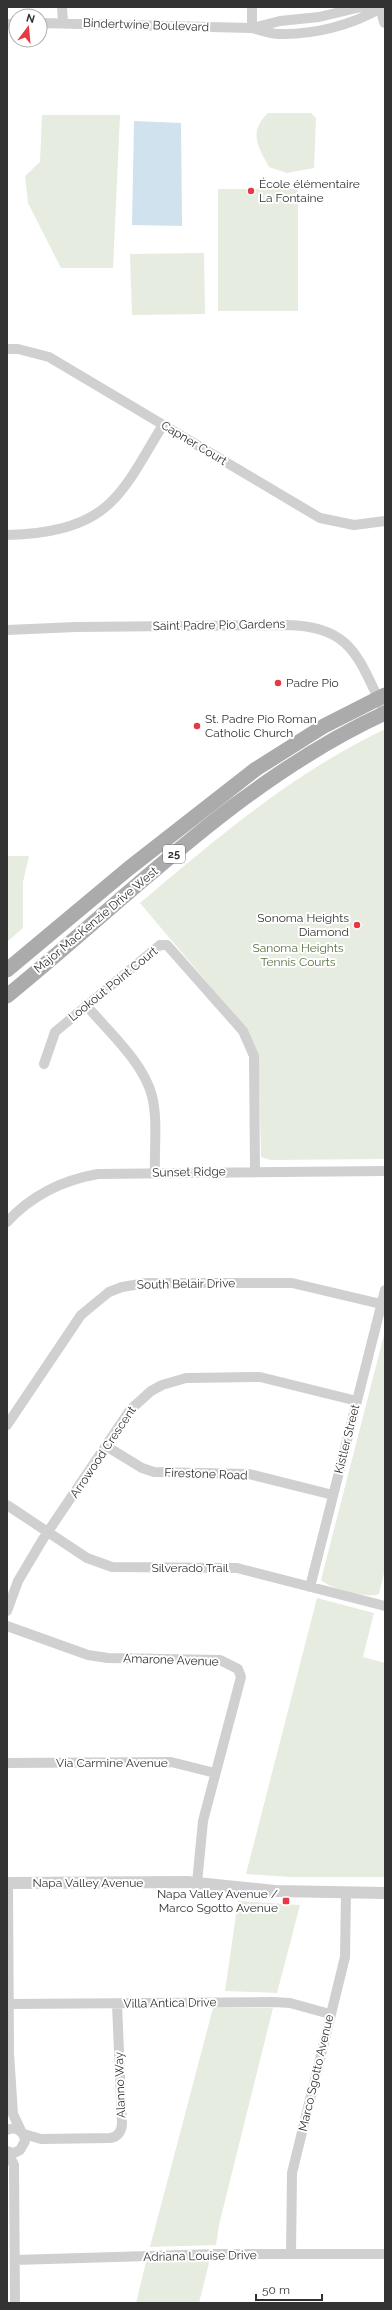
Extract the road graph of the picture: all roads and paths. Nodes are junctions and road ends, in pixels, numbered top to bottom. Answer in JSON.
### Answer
{"nodes":[{"id":1,"x":62,"y":7,"type":"edge"},
{"id":2,"x":252,"y":7,"type":"edge"},
{"id":3,"x":382,"y":7,"type":"edge"},
{"id":4,"x":63,"y":22,"type":"junction"},
{"id":5,"x":385,"y":22,"type":"edge"},
{"id":6,"x":48,"y":23,"type":"edge"},
{"id":7,"x":252,"y":28,"type":"junction"},
{"id":8,"x":7,"y":349,"type":"edge"},
{"id":9,"x":163,"y":425,"type":"junction"},
{"id":10,"x":385,"y":521,"type":"edge"},
{"id":11,"x":7,"y":535,"type":"edge"},
{"id":12,"x":7,"y":630,"type":"edge"},
{"id":13,"x":382,"y":696,"type":"edge"},
{"id":14,"x":385,"y":713,"type":"edge"},
{"id":15,"x":7,"y":970,"type":"edge"},
{"id":16,"x":7,"y":996,"type":"edge"},
{"id":17,"x":86,"y":1005,"type":"junction"},
{"id":18,"x":44,"y":1064,"type":"dead end"},
{"id":19,"x":255,"y":1171,"type":"junction"},
{"id":20,"x":385,"y":1171,"type":"edge"},
{"id":21,"x":155,"y":1173,"type":"junction"},
{"id":22,"x":7,"y":1222,"type":"edge"},
{"id":23,"x":385,"y":1290,"type":"edge"},
{"id":24,"x":381,"y":1304,"type":"junction"},
{"id":25,"x":357,"y":1401,"type":"junction"},
{"id":26,"x":7,"y":1425,"type":"edge"},
{"id":27,"x":106,"y":1446,"type":"junction"},
{"id":28,"x":333,"y":1496,"type":"junction"},
{"id":29,"x":7,"y":1505,"type":"edge"},
{"id":30,"x":48,"y":1532,"type":"junction"},
{"id":31,"x":310,"y":1587,"type":"junction"},
{"id":32,"x":384,"y":1603,"type":"edge"},
{"id":33,"x":7,"y":1611,"type":"edge"},
{"id":34,"x":7,"y":1626,"type":"edge"},
{"id":35,"x":7,"y":1763,"type":"edge"},
{"id":36,"x":215,"y":1773,"type":"junction"},
{"id":37,"x":7,"y":1883,"type":"edge"},
{"id":38,"x":197,"y":1883,"type":"junction"},
{"id":39,"x":346,"y":1892,"type":"junction"},
{"id":40,"x":385,"y":1892,"type":"edge"},
{"id":41,"x":8,"y":2004,"type":"edge"},
{"id":42,"x":117,"y":2004,"type":"junction"},
{"id":43,"x":330,"y":2014,"type":"junction"},
{"id":44,"x":13,"y":2114,"type":"junction"},
{"id":45,"x":7,"y":2129,"type":"edge"},
{"id":46,"x":22,"y":2133,"type":"junction"},
{"id":47,"x":40,"y":2139,"type":"junction"},
{"id":48,"x":22,"y":2149,"type":"junction"},
{"id":49,"x":7,"y":2151,"type":"edge"},
{"id":50,"x":14,"y":2165,"type":"junction"},
{"id":51,"x":291,"y":2254,"type":"junction"},
{"id":52,"x":385,"y":2254,"type":"edge"},
{"id":53,"x":15,"y":2260,"type":"junction"},
{"id":54,"x":15,"y":2303,"type":"edge"}],
"edges":[{"from":1,"to":4,"type":"street"},
{"from":2,"to":7,"type":"street"},
{"from":3,"to":5,"type":"street"},
{"from":3,"to":7,"type":"street","name":"Bindertwine Boulevard"},
{"from":3,"to":7,"type":"street","name":"Bindertwine Boulevard"},
{"from":4,"to":6,"type":"street","name":"Bindertwine Boulevard"},
{"from":4,"to":7,"type":"street","name":"Bindertwine Boulevard"},
{"from":8,"to":9,"type":"street","name":"Capner Court"},
{"from":9,"to":10,"type":"street","name":"Capner Court"},
{"from":9,"to":11,"type":"street"},
{"from":12,"to":13,"type":"street","name":"Saint Padre Pio Gardens"},
{"from":13,"to":14,"type":"street","name":"Saint Padre Pio Gardens"},
{"from":13,"to":15,"type":"main road","name":"Major MacKenzie Drive West","number":"25"},
{"from":14,"to":16,"type":"main road","name":"Major MacKenzie Drive West","number":"25"},
{"from":17,"to":18,"type":"street","name":"Lookout Point Court"},
{"from":17,"to":19,"type":"street","name":"Lookout Point Court"},
{"from":17,"to":21,"type":"street"},
{"from":19,"to":20,"type":"street","name":"Sunset Ridge"},
{"from":19,"to":21,"type":"street","name":"Sunset Ridge"},
{"from":21,"to":22,"type":"street","name":"Sunset Ridge"},
{"from":23,"to":24,"type":"street","name":"Kistler Street"},
{"from":24,"to":25,"type":"street","name":"Kistler Street"},
{"from":24,"to":26,"type":"street","name":"South Belair Drive"},
{"from":25,"to":27,"type":"street","name":"Arrowood Crescent"},
{"from":25,"to":28,"type":"street","name":"Kistler Street"},
{"from":27,"to":28,"type":"street","name":"Firestone Road"},
{"from":27,"to":30,"type":"street","name":"Arrowood Crescent"},
{"from":28,"to":31,"type":"street","name":"Kistler Street"},
{"from":29,"to":30,"type":"street","name":"Silverado Trail"},
{"from":30,"to":31,"type":"street","name":"Silverado Trail"},
{"from":30,"to":33,"type":"street","name":"Arrowood Crescent"},
{"from":31,"to":32,"type":"street","name":"Silverado Trail"},
{"from":34,"to":36,"type":"street","name":"Amarone Avenue"},
{"from":35,"to":36,"type":"street","name":"Via Carmine Avenue"},
{"from":36,"to":38,"type":"street","name":"Amarone Avenue"},
{"from":37,"to":38,"type":"street","name":"Napa Valley Avenue"},
{"from":37,"to":41,"type":"street"},
{"from":38,"to":39,"type":"street","name":"Napa Valley Avenue"},
{"from":39,"to":40,"type":"street","name":"Napa Valley Avenue"},
{"from":39,"to":43,"type":"street","name":"Marco Sgotto Avenue"},
{"from":41,"to":42,"type":"street","name":"Villa Antica Drive"},
{"from":41,"to":44,"type":"street"},
{"from":42,"to":43,"type":"street","name":"Villa Antica Drive"},
{"from":42,"to":47,"type":"street","name":"Alanno Way"},
{"from":43,"to":51,"type":"street","name":"Marco Sgotto Avenue"},
{"from":44,"to":45,"type":"street"},
{"from":44,"to":46,"type":"street"},
{"from":45,"to":46,"type":"street","name":"Alanno Way"},
{"from":46,"to":47,"type":"street","name":"Alanno Way"},
{"from":46,"to":48,"type":"street"},
{"from":47,"to":48,"type":"street","name":"Alanno Way"},
{"from":48,"to":49,"type":"street"},
{"from":48,"to":50,"type":"street"},
{"from":49,"to":50,"type":"street"},
{"from":50,"to":53,"type":"street"},
{"from":51,"to":52,"type":"street","name":"Adriana Louise Drive"},
{"from":51,"to":53,"type":"street","name":"Adriana Louise Drive"},
{"from":53,"to":54,"type":"street"}]}
